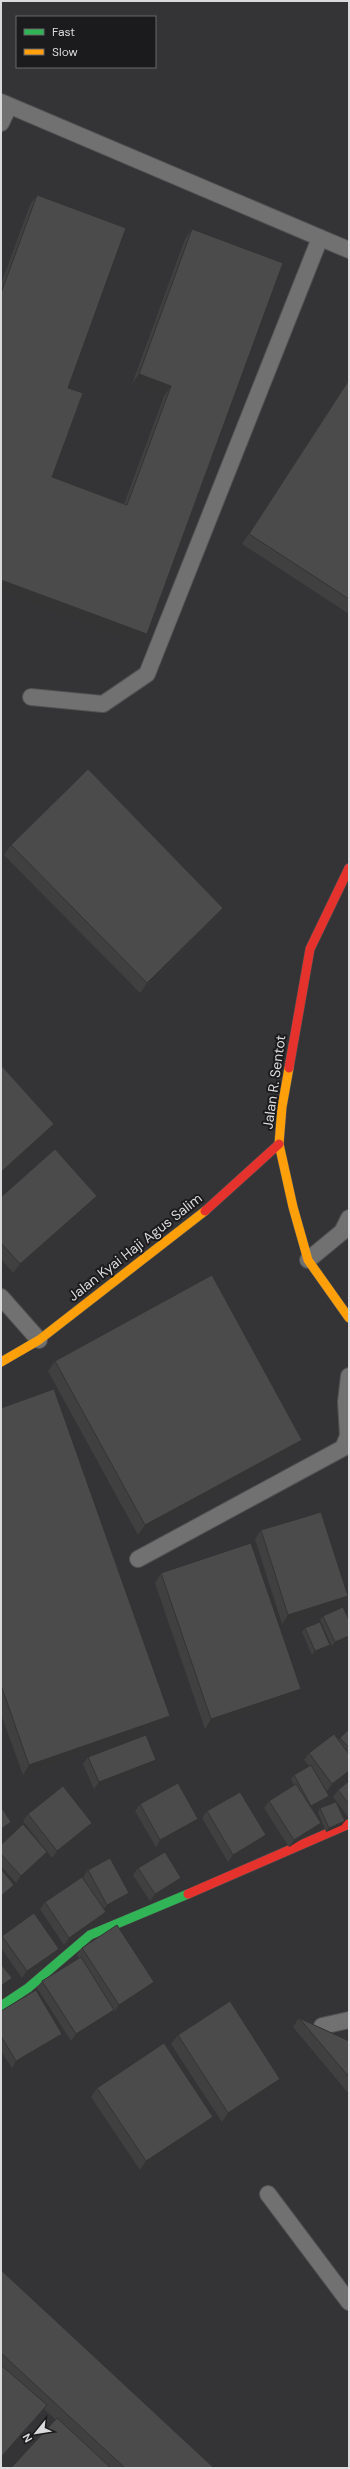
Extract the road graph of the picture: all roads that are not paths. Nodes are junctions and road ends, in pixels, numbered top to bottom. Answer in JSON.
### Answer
{"nodes":[{"id":1,"x":5,"y":104,"type":"edge"},
{"id":2,"x":1,"y":123,"type":"edge"},
{"id":3,"x":320,"y":238,"type":"junction"},
{"id":4,"x":349,"y":250,"type":"edge"},
{"id":5,"x":31,"y":698,"type":"dead end"},
{"id":6,"x":349,"y":868,"type":"edge"},
{"id":7,"x":280,"y":1144,"type":"junction"},
{"id":8,"x":349,"y":1218,"type":"edge"},
{"id":9,"x":308,"y":1260,"type":"junction"},
{"id":10,"x":1,"y":1297,"type":"edge"},
{"id":11,"x":349,"y":1318,"type":"edge"},
{"id":12,"x":38,"y":1340,"type":"junction"},
{"id":13,"x":1,"y":1362,"type":"edge"},
{"id":14,"x":349,"y":1376,"type":"edge"},
{"id":15,"x":138,"y":1559,"type":"dead end"},
{"id":16,"x":349,"y":1824,"type":"edge"},
{"id":17,"x":1,"y":2006,"type":"edge"},
{"id":18,"x":349,"y":2020,"type":"edge"},
{"id":19,"x":322,"y":2026,"type":"dead end"},
{"id":20,"x":268,"y":2194,"type":"dead end"},
{"id":21,"x":349,"y":2302,"type":"edge"}],
"edges":[{"from":1,"to":2,"type":"lane"},
{"from":1,"to":3,"type":"lane"},
{"from":3,"to":4,"type":"lane"},
{"from":3,"to":5,"type":"lane"},
{"from":6,"to":7,"type":"street","name":"Jalan R. Sentot"},
{"from":7,"to":9,"type":"street","name":"Jalan R. Sentot"},
{"from":7,"to":12,"type":"street","name":"Jalan Kyai Haji Agus Salim"},
{"from":8,"to":9,"type":"lane"},
{"from":9,"to":11,"type":"street","name":"Jalan R. Sentot"},
{"from":10,"to":12,"type":"lane"},
{"from":12,"to":13,"type":"street","name":"Jalan Kyai Haji Agus Salim"},
{"from":14,"to":15,"type":"lane"},
{"from":16,"to":17,"type":"street"},
{"from":18,"to":19,"type":"lane"},
{"from":20,"to":21,"type":"lane"}]}
